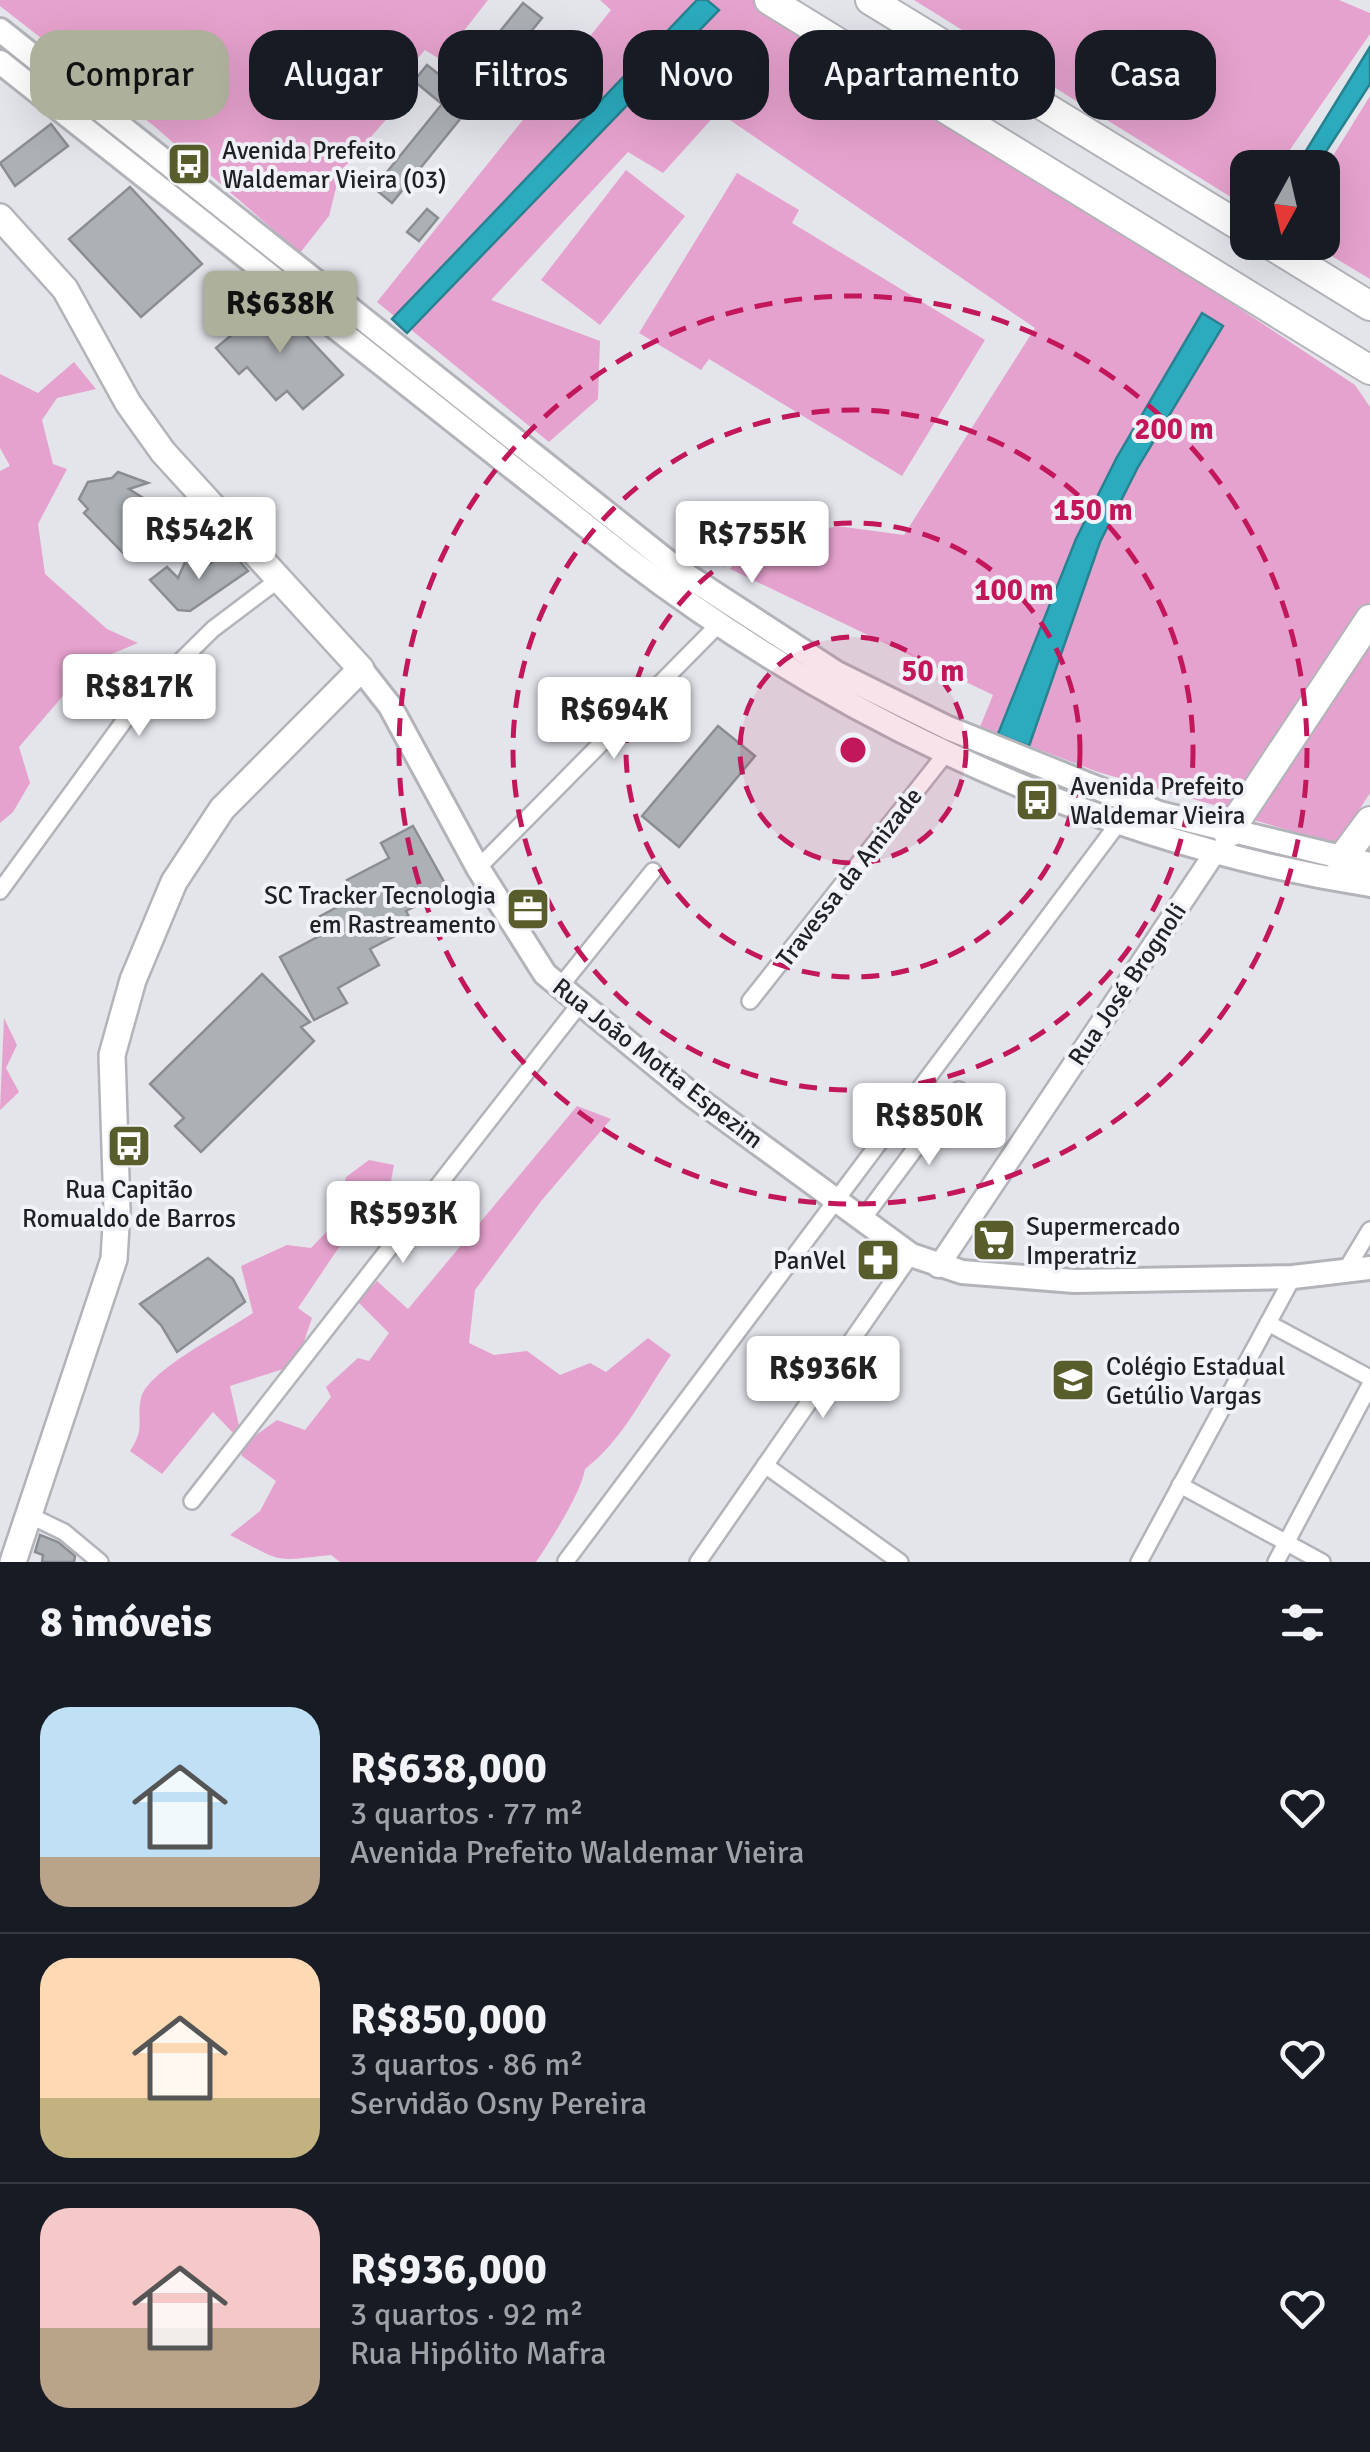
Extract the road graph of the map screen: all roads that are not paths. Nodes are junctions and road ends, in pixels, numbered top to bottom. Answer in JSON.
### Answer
{"nodes":[{"id":1,"x":769,"y":0,"type":"edge"},
{"id":2,"x":870,"y":0,"type":"edge"},
{"id":3,"x":0,"y":30,"type":"edge"},
{"id":4,"x":0,"y":62,"type":"edge"},
{"id":5,"x":0,"y":217,"type":"edge"},
{"id":6,"x":1230,"y":221,"type":"edge"},
{"id":7,"x":1295,"y":260,"type":"edge"},
{"id":8,"x":320,"y":301,"type":"junction"},
{"id":9,"x":1370,"y":306,"type":"edge"},
{"id":10,"x":1330,"y":346,"type":"junction"},
{"id":11,"x":1370,"y":370,"type":"edge"},
{"id":12,"x":1370,"y":390,"type":"edge"},
{"id":13,"x":278,"y":580,"type":"junction"},
{"id":14,"x":1370,"y":619,"type":"edge"},
{"id":15,"x":718,"y":625,"type":"junction"},
{"id":16,"x":800,"y":663,"type":"junction"},
{"id":17,"x":361,"y":669,"type":"junction"},
{"id":18,"x":947,"y":752,"type":"junction"},
{"id":19,"x":1370,"y":821,"type":"edge"},
{"id":20,"x":1120,"y":822,"type":"junction"},
{"id":21,"x":1222,"y":842,"type":"junction"},
{"id":22,"x":1370,"y":864,"type":"edge"},
{"id":23,"x":478,"y":868,"type":"junction"},
{"id":24,"x":1333,"y":868,"type":"junction"},
{"id":25,"x":653,"y":871,"type":"dead end"},
{"id":26,"x":1370,"y":884,"type":"edge"},
{"id":27,"x":0,"y":890,"type":"edge"},
{"id":28,"x":558,"y":988,"type":"junction"},
{"id":29,"x":750,"y":1001,"type":"dead end"},
{"id":30,"x":578,"y":1005,"type":"junction"},
{"id":31,"x":959,"y":1090,"type":"dead end"},
{"id":32,"x":834,"y":1198,"type":"junction"},
{"id":33,"x":862,"y":1220,"type":"junction"},
{"id":34,"x":1370,"y":1230,"type":"edge"},
{"id":35,"x":911,"y":1255,"type":"junction"},
{"id":36,"x":938,"y":1267,"type":"junction"},
{"id":37,"x":1370,"y":1268,"type":"edge"},
{"id":38,"x":1344,"y":1272,"type":"junction"},
{"id":39,"x":1293,"y":1277,"type":"junction"},
{"id":40,"x":1268,"y":1322,"type":"junction"},
{"id":41,"x":1370,"y":1382,"type":"edge"},
{"id":42,"x":765,"y":1465,"type":"junction"},
{"id":43,"x":1180,"y":1485,"type":"junction"},
{"id":44,"x":192,"y":1500,"type":"dead end"},
{"id":45,"x":31,"y":1516,"type":"junction"},
{"id":46,"x":1286,"y":1543,"type":"junction"},
{"id":47,"x":566,"y":1561,"type":"edge"},
{"id":48,"x":14,"y":1562,"type":"edge"},
{"id":49,"x":100,"y":1562,"type":"edge"},
{"id":50,"x":698,"y":1562,"type":"edge"},
{"id":51,"x":900,"y":1562,"type":"edge"},
{"id":52,"x":1138,"y":1562,"type":"edge"},
{"id":53,"x":1276,"y":1562,"type":"edge"},
{"id":54,"x":1322,"y":1562,"type":"edge"}],
"edges":[{"from":1,"to":10,"type":"highway"},
{"from":2,"to":6,"type":"highway"},
{"from":3,"to":8,"type":"main road"},
{"from":4,"to":8,"type":"main road"},
{"from":5,"to":13,"type":"main road","name":"Rua João Motta Espezim"},
{"from":7,"to":9,"type":"highway"},
{"from":8,"to":15,"type":"main road"},
{"from":8,"to":16,"type":"main road"},
{"from":10,"to":11,"type":"highway"},
{"from":10,"to":12,"type":"highway"},
{"from":13,"to":17,"type":"main road","name":"Rua João Motta Espezim"},
{"from":13,"to":27,"type":"street"},
{"from":14,"to":21,"type":"highway"},
{"from":15,"to":16,"type":"main road"},
{"from":15,"to":23,"type":"street"},
{"from":16,"to":18,"type":"main road"},
{"from":16,"to":21,"type":"main road"},
{"from":17,"to":23,"type":"main road","name":"Rua João Motta Espezim"},
{"from":17,"to":45,"type":"main road"},
{"from":18,"to":20,"type":"main road"},
{"from":18,"to":29,"type":"street","name":"Travessa da Amizade"},
{"from":19,"to":24,"type":"highway"},
{"from":20,"to":21,"type":"main road"},
{"from":20,"to":32,"type":"street"},
{"from":21,"to":24,"type":"main road"},
{"from":21,"to":36,"type":"street","name":"Rua José Brognoli"},
{"from":22,"to":24,"type":"main road"},
{"from":23,"to":28,"type":"main road","name":"Rua João Motta Espezim"},
{"from":24,"to":26,"type":"main road"},
{"from":25,"to":28,"type":"street"},
{"from":28,"to":30,"type":"main road","name":"Rua João Motta Espezim"},
{"from":30,"to":32,"type":"main road","name":"Rua João Motta Espezim"},
{"from":30,"to":44,"type":"street"},
{"from":31,"to":33,"type":"street"},
{"from":32,"to":33,"type":"main road","name":"Rua João Motta Espezim"},
{"from":32,"to":47,"type":"street"},
{"from":33,"to":35,"type":"main road","name":"Rua João Motta Espezim"},
{"from":34,"to":38,"type":"street"},
{"from":35,"to":36,"type":"main road","name":"Rua João Motta Espezim"},
{"from":35,"to":42,"type":"street"},
{"from":36,"to":39,"type":"main road","name":"Rua João Motta Espezim"},
{"from":37,"to":38,"type":"main road","name":"Rua João Motta Espezim"},
{"from":38,"to":39,"type":"main road","name":"Rua João Motta Espezim"},
{"from":39,"to":40,"type":"street"},
{"from":40,"to":41,"type":"street"},
{"from":40,"to":43,"type":"street"},
{"from":41,"to":46,"type":"street"},
{"from":42,"to":50,"type":"street"},
{"from":42,"to":51,"type":"street"},
{"from":43,"to":46,"type":"street"},
{"from":43,"to":52,"type":"street"},
{"from":45,"to":48,"type":"main road"},
{"from":45,"to":49,"type":"street"},
{"from":46,"to":53,"type":"street"},
{"from":46,"to":54,"type":"street"}]}
